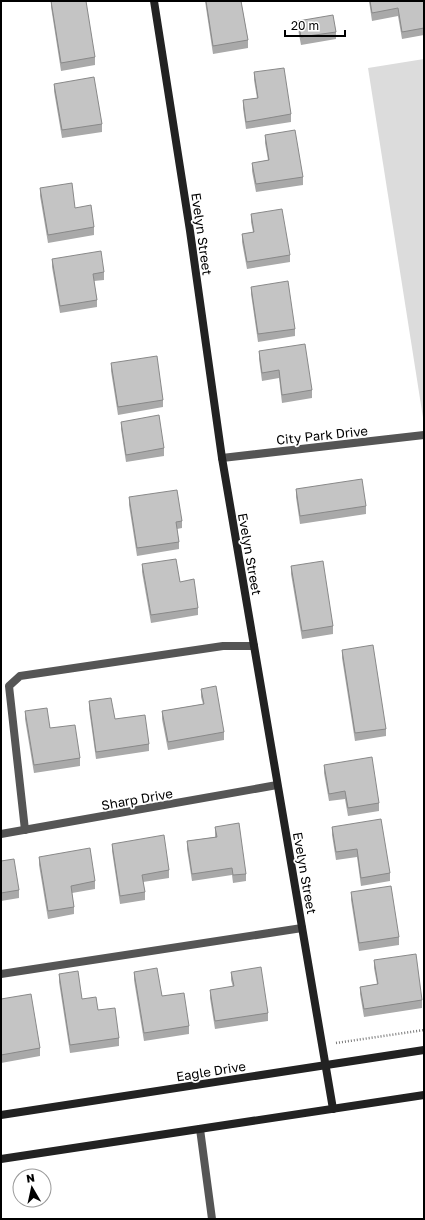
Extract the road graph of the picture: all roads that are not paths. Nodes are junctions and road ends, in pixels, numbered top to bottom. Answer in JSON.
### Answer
{"nodes":[{"id":1,"x":154,"y":1,"type":"edge"},
{"id":2,"x":424,"y":436,"type":"edge"},
{"id":3,"x":222,"y":458,"type":"junction"},
{"id":4,"x":254,"y":646,"type":"junction"},
{"id":5,"x":278,"y":785,"type":"junction"},
{"id":6,"x":25,"y":830,"type":"junction"},
{"id":7,"x":1,"y":834,"type":"edge"},
{"id":8,"x":302,"y":928,"type":"junction"},
{"id":9,"x":1,"y":974,"type":"edge"},
{"id":10,"x":424,"y":1050,"type":"edge"},
{"id":11,"x":325,"y":1066,"type":"junction"},
{"id":12,"x":424,"y":1095,"type":"edge"},
{"id":13,"x":333,"y":1109,"type":"junction"},
{"id":14,"x":1,"y":1115,"type":"edge"},
{"id":15,"x":200,"y":1129,"type":"junction"},
{"id":16,"x":1,"y":1159,"type":"edge"},
{"id":17,"x":212,"y":1219,"type":"edge"}],
"edges":[{"from":1,"to":3,"type":"street","name":"Evelyn Street"},
{"from":2,"to":3,"type":"street","name":"City Park Drive"},
{"from":3,"to":4,"type":"street","name":"Evelyn Street"},
{"from":4,"to":5,"type":"street","name":"Evelyn Street"},
{"from":4,"to":6,"type":"street"},
{"from":5,"to":6,"type":"street","name":"Sharp Drive"},
{"from":5,"to":8,"type":"street","name":"Evelyn Street"},
{"from":6,"to":7,"type":"street","name":"Sharp Drive"},
{"from":8,"to":9,"type":"street"},
{"from":8,"to":11,"type":"street","name":"Evelyn Street"},
{"from":10,"to":11,"type":"street","name":"Eagle Drive"},
{"from":11,"to":13,"type":"street","name":"Evelyn Street"},
{"from":11,"to":14,"type":"street","name":"Eagle Drive"},
{"from":12,"to":13,"type":"street"},
{"from":13,"to":15,"type":"street"},
{"from":15,"to":16,"type":"street"},
{"from":15,"to":17,"type":"street"}]}
